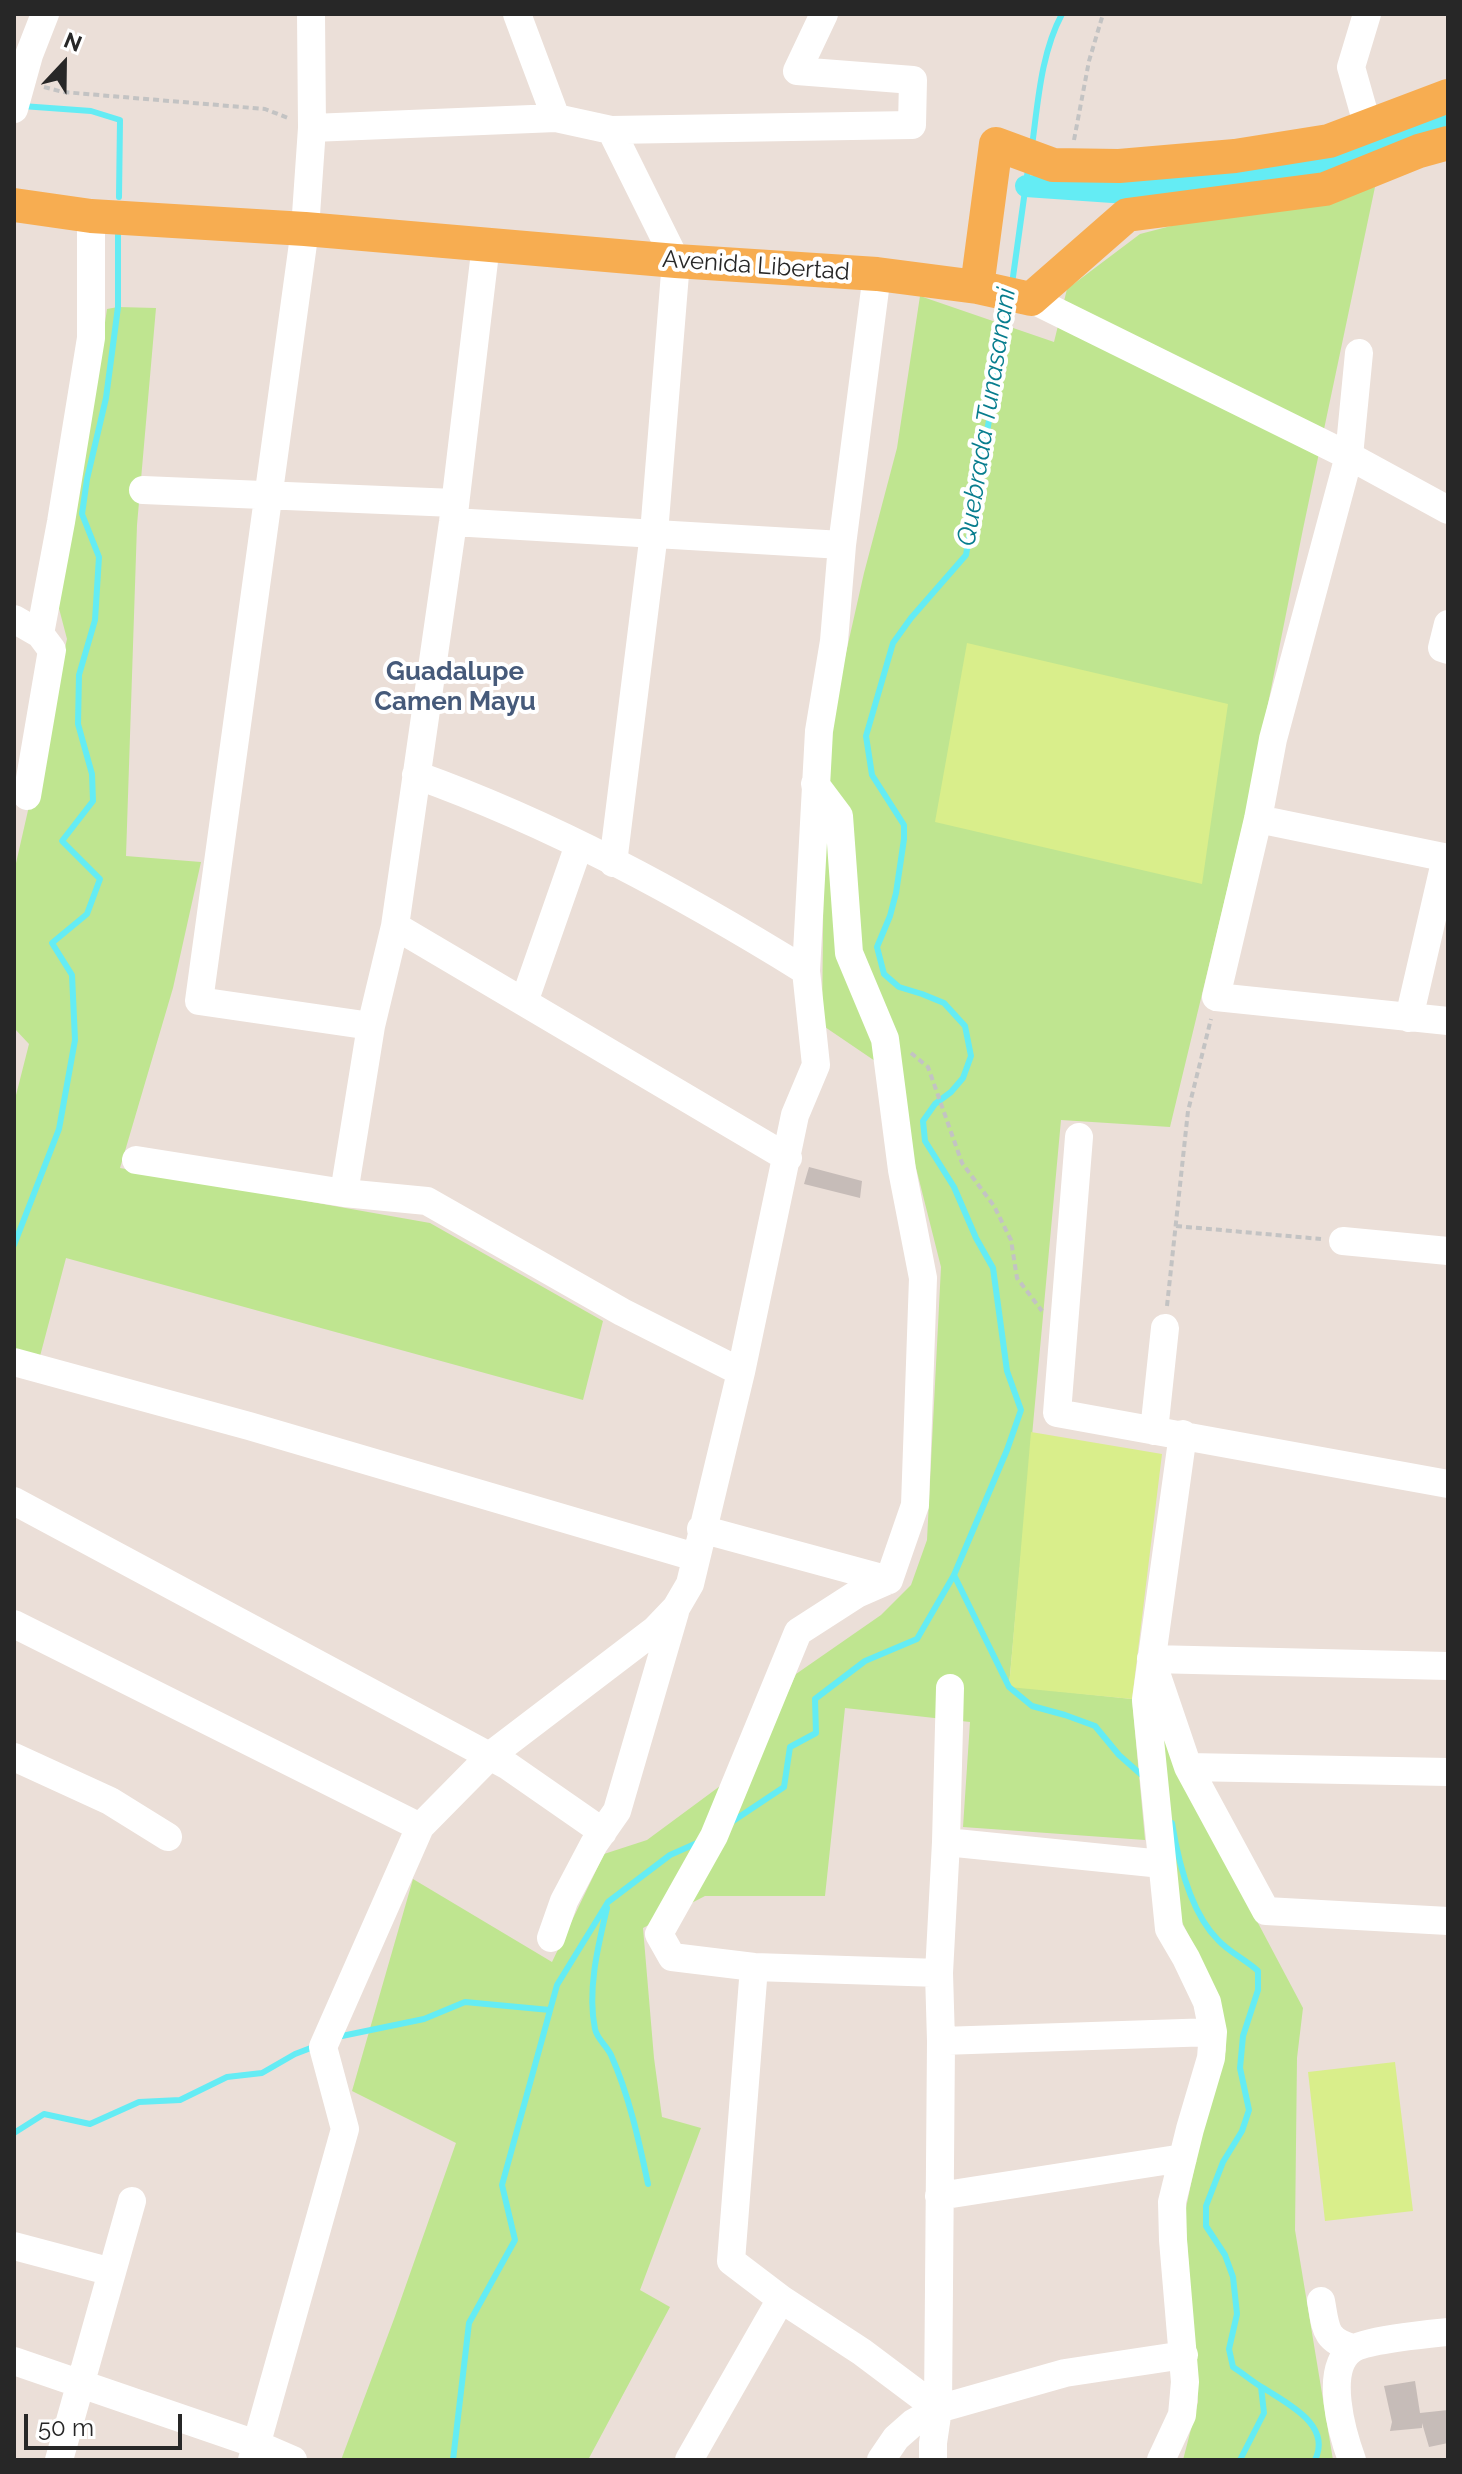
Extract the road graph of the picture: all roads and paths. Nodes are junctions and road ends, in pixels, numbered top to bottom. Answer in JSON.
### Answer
{"nodes":[{"id":1,"x":45,"y":14,"type":"edge"},
{"id":2,"x":311,"y":14,"type":"edge"},
{"id":3,"x":517,"y":14,"type":"edge"},
{"id":4,"x":824,"y":14,"type":"edge"},
{"id":5,"x":1103,"y":14,"type":"edge"},
{"id":6,"x":1367,"y":14,"type":"edge"},
{"id":7,"x":22,"y":80,"type":"junction"},
{"id":8,"x":1448,"y":96,"type":"edge"},
{"id":9,"x":14,"y":109,"type":"edge"},
{"id":10,"x":556,"y":118,"type":"junction"},
{"id":11,"x":1368,"y":127,"type":"junction"},
{"id":12,"x":312,"y":128,"type":"junction"},
{"id":13,"x":611,"y":130,"type":"junction"},
{"id":14,"x":1448,"y":143,"type":"edge"},
{"id":15,"x":1060,"y":165,"type":"junction"},
{"id":16,"x":14,"y":205,"type":"edge"},
{"id":17,"x":91,"y":216,"type":"junction"},
{"id":18,"x":305,"y":229,"type":"junction"},
{"id":19,"x":486,"y":244,"type":"junction"},
{"id":20,"x":676,"y":261,"type":"junction"},
{"id":21,"x":877,"y":274,"type":"junction"},
{"id":22,"x":977,"y":287,"type":"junction"},
{"id":23,"x":1031,"y":299,"type":"junction"},
{"id":24,"x":1359,"y":353,"type":"dead end"},
{"id":25,"x":1349,"y":456,"type":"junction"},
{"id":26,"x":143,"y":490,"type":"dead end"},
{"id":27,"x":268,"y":495,"type":"junction"},
{"id":28,"x":1448,"y":510,"type":"edge"},
{"id":29,"x":454,"y":513,"type":"junction"},
{"id":30,"x":654,"y":533,"type":"junction"},
{"id":31,"x":842,"y":545,"type":"junction"},
{"id":32,"x":14,"y":619,"type":"edge"},
{"id":33,"x":1448,"y":624,"type":"edge"},
{"id":34,"x":40,"y":634,"type":"junction"},
{"id":35,"x":1448,"y":650,"type":"edge"},
{"id":36,"x":416,"y":775,"type":"junction"},
{"id":37,"x":815,"y":784,"type":"junction"},
{"id":38,"x":27,"y":796,"type":"dead end"},
{"id":39,"x":1258,"y":819,"type":"junction"},
{"id":40,"x":579,"y":845,"type":"junction"},
{"id":41,"x":1447,"y":858,"type":"edge"},
{"id":42,"x":613,"y":863,"type":"junction"},
{"id":43,"x":395,"y":926,"type":"junction"},
{"id":44,"x":806,"y":971,"type":"junction"},
{"id":45,"x":1216,"y":997,"type":"junction"},
{"id":46,"x":524,"y":1002,"type":"junction"},
{"id":47,"x":1409,"y":1018,"type":"junction"},
{"id":48,"x":1448,"y":1021,"type":"edge"},
{"id":49,"x":371,"y":1026,"type":"junction"},
{"id":50,"x":885,"y":1039,"type":"junction"},
{"id":51,"x":1079,"y":1137,"type":"dead end"},
{"id":52,"x":788,"y":1158,"type":"junction"},
{"id":53,"x":136,"y":1160,"type":"dead end"},
{"id":54,"x":344,"y":1193,"type":"junction"},
{"id":55,"x":1176,"y":1226,"type":"junction"},
{"id":56,"x":1343,"y":1241,"type":"joint"},
{"id":57,"x":1448,"y":1251,"type":"edge"},
{"id":58,"x":1165,"y":1328,"type":"joint"},
{"id":59,"x":1062,"y":1339,"type":"junction"},
{"id":60,"x":14,"y":1362,"type":"edge"},
{"id":61,"x":741,"y":1372,"type":"junction"},
{"id":62,"x":1154,"y":1431,"type":"junction"},
{"id":63,"x":1183,"y":1434,"type":"junction"},
{"id":64,"x":1448,"y":1484,"type":"edge"},
{"id":65,"x":14,"y":1501,"type":"edge"},
{"id":66,"x":698,"y":1543,"type":"junction"},
{"id":67,"x":889,"y":1580,"type":"junction"},
{"id":68,"x":676,"y":1608,"type":"junction"},
{"id":69,"x":14,"y":1624,"type":"edge"},
{"id":70,"x":1151,"y":1659,"type":"junction"},
{"id":71,"x":1448,"y":1666,"type":"edge"},
{"id":72,"x":950,"y":1688,"type":"dead end"},
{"id":73,"x":491,"y":1756,"type":"junction"},
{"id":74,"x":14,"y":1757,"type":"edge"},
{"id":75,"x":1188,"y":1767,"type":"junction"},
{"id":76,"x":1448,"y":1772,"type":"edge"},
{"id":77,"x":420,"y":1827,"type":"junction"},
{"id":78,"x":603,"y":1832,"type":"junction"},
{"id":79,"x":168,"y":1837,"type":"dead end"},
{"id":80,"x":946,"y":1842,"type":"junction"},
{"id":81,"x":1162,"y":1864,"type":"junction"},
{"id":82,"x":1448,"y":1921,"type":"edge"},
{"id":83,"x":551,"y":1938,"type":"dead end"},
{"id":84,"x":754,"y":1967,"type":"junction"},
{"id":85,"x":939,"y":1973,"type":"junction"},
{"id":86,"x":1213,"y":2032,"type":"junction"},
{"id":87,"x":941,"y":2041,"type":"junction"},
{"id":88,"x":1183,"y":2158,"type":"junction"},
{"id":89,"x":939,"y":2196,"type":"junction"},
{"id":90,"x":132,"y":2201,"type":"dead end"},
{"id":91,"x":14,"y":2246,"type":"edge"},
{"id":92,"x":112,"y":2272,"type":"junction"},
{"id":93,"x":781,"y":2299,"type":"junction"},
{"id":94,"x":1321,"y":2301,"type":"dead end"},
{"id":95,"x":1448,"y":2332,"type":"edge"},
{"id":96,"x":1353,"y":2348,"type":"junction"},
{"id":97,"x":1184,"y":2355,"type":"junction"},
{"id":98,"x":14,"y":2361,"type":"edge"},
{"id":99,"x":81,"y":2385,"type":"junction"},
{"id":100,"x":938,"y":2409,"type":"junction"},
{"id":101,"x":254,"y":2452,"type":"edge"},
{"id":102,"x":59,"y":2460,"type":"edge"},
{"id":103,"x":293,"y":2460,"type":"edge"},
{"id":104,"x":689,"y":2460,"type":"edge"},
{"id":105,"x":881,"y":2460,"type":"edge"},
{"id":106,"x":933,"y":2460,"type":"edge"},
{"id":107,"x":1161,"y":2460,"type":"edge"},
{"id":108,"x":1352,"y":2460,"type":"edge"}],
"edges":[{"from":1,"to":7,"type":"street"},
{"from":2,"to":12,"type":"street"},
{"from":3,"to":10,"type":"street"},
{"from":4,"to":13,"type":"street"},
{"from":5,"to":15,"type":"path"},
{"from":6,"to":11,"type":"street"},
{"from":7,"to":9,"type":"street"},
{"from":7,"to":12,"type":"path"},
{"from":8,"to":11,"type":"main road"},
{"from":10,"to":12,"type":"street"},
{"from":10,"to":13,"type":"street"},
{"from":11,"to":15,"type":"main road"},
{"from":12,"to":18,"type":"street"},
{"from":13,"to":20,"type":"street"},
{"from":14,"to":23,"type":"main road"},
{"from":15,"to":22,"type":"main road"},
{"from":16,"to":17,"type":"main road","name":"Avenida Libertad"},
{"from":17,"to":18,"type":"main road","name":"Avenida Libertad"},
{"from":17,"to":34,"type":"street"},
{"from":18,"to":19,"type":"main road","name":"Avenida Libertad"},
{"from":18,"to":27,"type":"street"},
{"from":19,"to":20,"type":"main road","name":"Avenida Libertad"},
{"from":19,"to":29,"type":"street"},
{"from":20,"to":21,"type":"main road","name":"Avenida Libertad"},
{"from":20,"to":30,"type":"street"},
{"from":21,"to":22,"type":"main road","name":"Avenida Libertad"},
{"from":21,"to":31,"type":"street"},
{"from":22,"to":23,"type":"main road","name":"Avenida Libertad"},
{"from":23,"to":25,"type":"street","name":"Avenida Libertad"},
{"from":24,"to":25,"type":"street"},
{"from":25,"to":28,"type":"street","name":"Avenida Libertad"},
{"from":25,"to":39,"type":"street"},
{"from":26,"to":27,"type":"street"},
{"from":27,"to":29,"type":"street"},
{"from":27,"to":49,"type":"street"},
{"from":29,"to":30,"type":"street"},
{"from":29,"to":36,"type":"street"},
{"from":30,"to":31,"type":"street"},
{"from":30,"to":42,"type":"street"},
{"from":31,"to":37,"type":"street"},
{"from":32,"to":34,"type":"street"},
{"from":33,"to":35,"type":"street"},
{"from":34,"to":38,"type":"street"},
{"from":36,"to":40,"type":"street"},
{"from":36,"to":43,"type":"street"},
{"from":37,"to":44,"type":"street"},
{"from":37,"to":50,"type":"street"},
{"from":39,"to":41,"type":"street"},
{"from":39,"to":45,"type":"street"},
{"from":40,"to":42,"type":"street"},
{"from":40,"to":46,"type":"street"},
{"from":41,"to":47,"type":"street"},
{"from":42,"to":44,"type":"street"},
{"from":43,"to":46,"type":"street"},
{"from":43,"to":49,"type":"street"},
{"from":44,"to":52,"type":"street"},
{"from":45,"to":47,"type":"street"},
{"from":45,"to":55,"type":"path"},
{"from":46,"to":52,"type":"street"},
{"from":47,"to":48,"type":"street"},
{"from":49,"to":54,"type":"street"},
{"from":50,"to":59,"type":"path"},
{"from":50,"to":67,"type":"street"},
{"from":51,"to":59,"type":"street"},
{"from":52,"to":61,"type":"street"},
{"from":53,"to":54,"type":"street"},
{"from":54,"to":61,"type":"street"},
{"from":55,"to":56,"type":"path"},
{"from":55,"to":58,"type":"path"},
{"from":56,"to":57,"type":"street"},
{"from":58,"to":62,"type":"street"},
{"from":59,"to":62,"type":"street"},
{"from":60,"to":66,"type":"street"},
{"from":61,"to":66,"type":"street"},
{"from":62,"to":63,"type":"street"},
{"from":63,"to":64,"type":"street"},
{"from":63,"to":70,"type":"street"},
{"from":65,"to":73,"type":"street"},
{"from":66,"to":67,"type":"street"},
{"from":66,"to":68,"type":"street"},
{"from":67,"to":84,"type":"street"},
{"from":68,"to":73,"type":"street"},
{"from":68,"to":78,"type":"street"},
{"from":69,"to":77,"type":"street"},
{"from":70,"to":71,"type":"street"},
{"from":70,"to":75,"type":"street"},
{"from":70,"to":81,"type":"street"},
{"from":72,"to":80,"type":"street"},
{"from":73,"to":77,"type":"street"},
{"from":73,"to":78,"type":"street"},
{"from":74,"to":79,"type":"street"},
{"from":75,"to":76,"type":"street"},
{"from":75,"to":82,"type":"street"},
{"from":77,"to":101,"type":"street"},
{"from":78,"to":83,"type":"street"},
{"from":80,"to":81,"type":"street"},
{"from":80,"to":85,"type":"street"},
{"from":81,"to":86,"type":"street"},
{"from":84,"to":85,"type":"street"},
{"from":84,"to":93,"type":"street"},
{"from":85,"to":87,"type":"street"},
{"from":86,"to":87,"type":"street"},
{"from":86,"to":88,"type":"street"},
{"from":87,"to":89,"type":"street"},
{"from":88,"to":89,"type":"street"},
{"from":88,"to":97,"type":"street"},
{"from":89,"to":100,"type":"street"},
{"from":90,"to":92,"type":"street"},
{"from":91,"to":92,"type":"street"},
{"from":92,"to":99,"type":"street"},
{"from":93,"to":100,"type":"street"},
{"from":93,"to":104,"type":"street"},
{"from":94,"to":96,"type":"street"},
{"from":95,"to":96,"type":"street"},
{"from":96,"to":108,"type":"street"},
{"from":97,"to":100,"type":"street"},
{"from":97,"to":107,"type":"street"},
{"from":98,"to":99,"type":"street"},
{"from":99,"to":101,"type":"street"},
{"from":99,"to":102,"type":"street"},
{"from":100,"to":105,"type":"street"},
{"from":100,"to":106,"type":"street"},
{"from":101,"to":103,"type":"street"}]}
